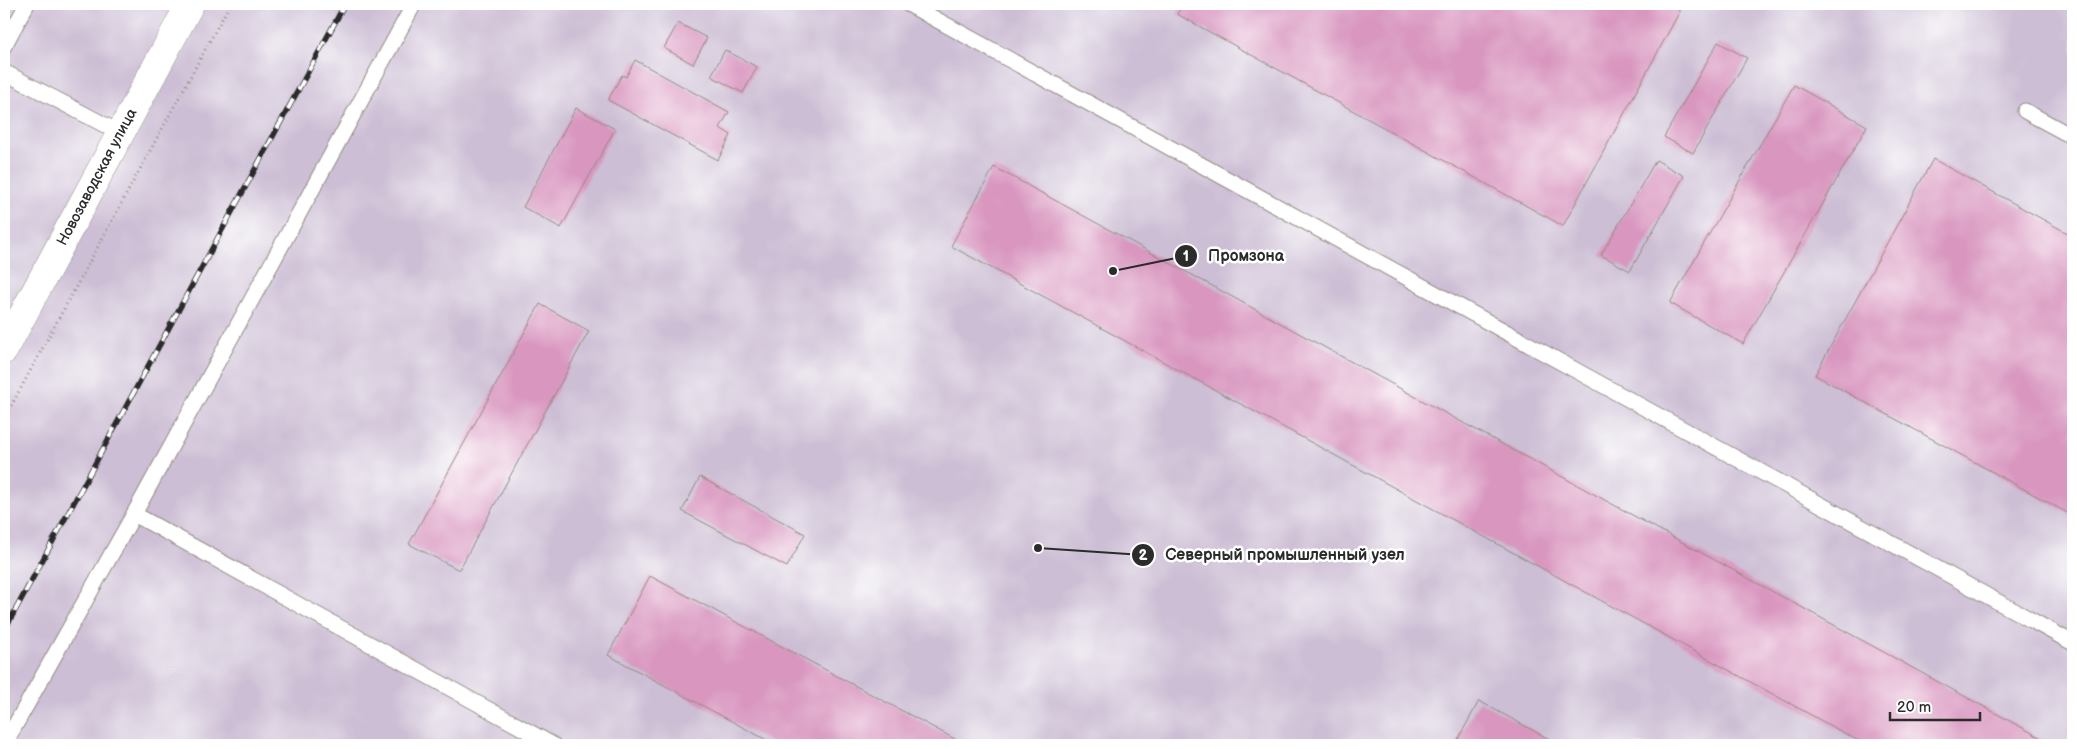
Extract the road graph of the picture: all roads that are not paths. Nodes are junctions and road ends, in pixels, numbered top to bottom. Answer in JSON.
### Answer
{"nodes":[{"id":1,"x":26,"y":4,"type":"edge"},
{"id":2,"x":190,"y":4,"type":"edge"},
{"id":3,"x":414,"y":4,"type":"edge"},
{"id":4,"x":908,"y":4,"type":"edge"},
{"id":5,"x":4,"y":46,"type":"edge"},
{"id":6,"x":4,"y":72,"type":"edge"},
{"id":7,"x":2025,"y":111,"type":"dead end"},
{"id":8,"x":120,"y":133,"type":"junction"},
{"id":9,"x":2073,"y":137,"type":"edge"},
{"id":10,"x":4,"y":350,"type":"edge"},
{"id":11,"x":134,"y":514,"type":"junction"},
{"id":12,"x":2073,"y":643,"type":"edge"},
{"id":13,"x":4,"y":745,"type":"edge"},
{"id":14,"x":553,"y":745,"type":"edge"}],
"edges":[{"from":1,"to":5,"type":"lane"},
{"from":2,"to":8,"type":"main road","name":"Новозаводская улица"},
{"from":3,"to":11,"type":"lane"},
{"from":4,"to":12,"type":"lane"},
{"from":6,"to":8,"type":"lane"},
{"from":7,"to":9,"type":"lane"},
{"from":8,"to":10,"type":"main road","name":"Новозаводская улица"},
{"from":11,"to":13,"type":"lane"},
{"from":11,"to":14,"type":"lane"}]}
